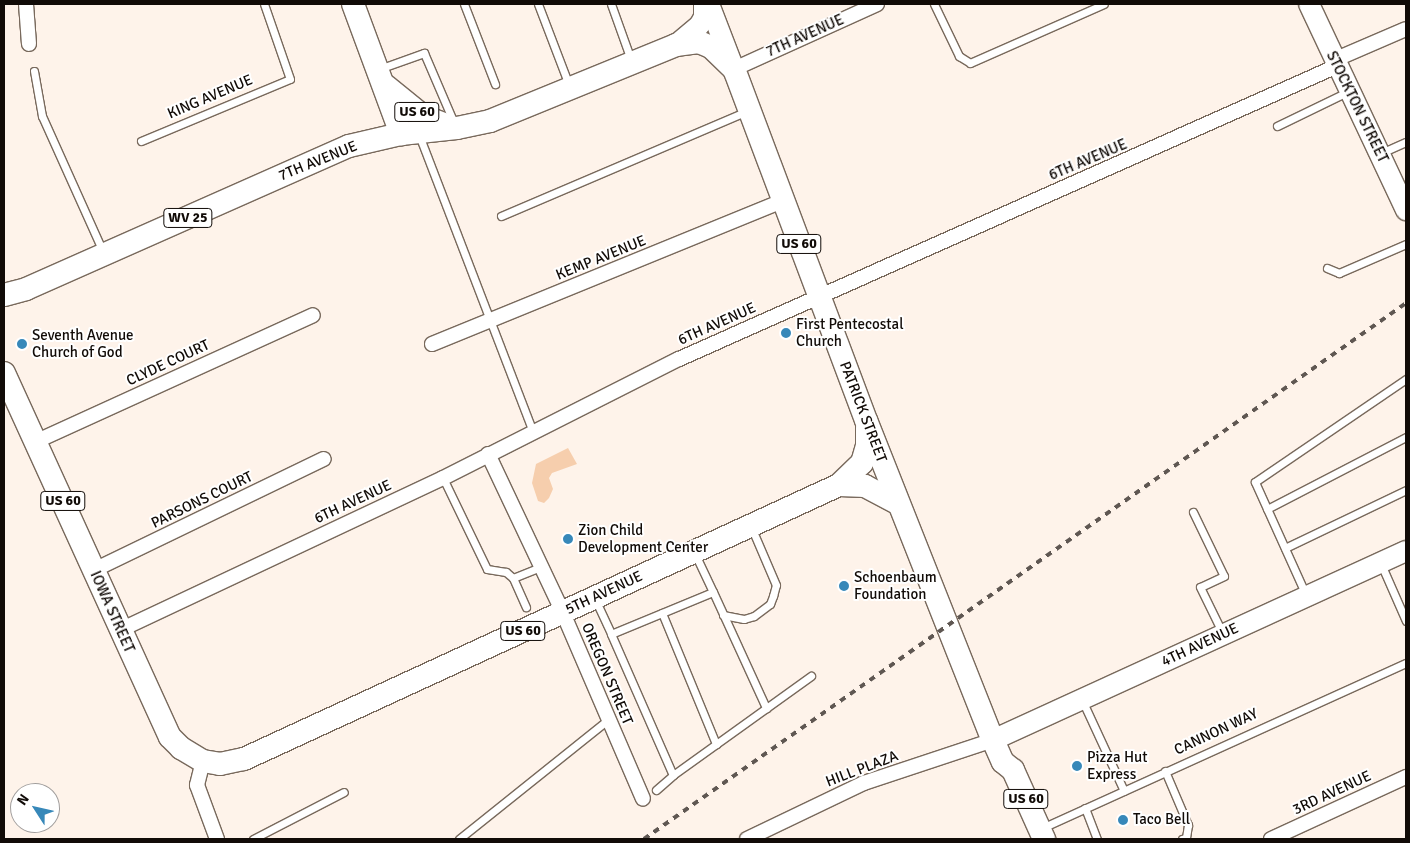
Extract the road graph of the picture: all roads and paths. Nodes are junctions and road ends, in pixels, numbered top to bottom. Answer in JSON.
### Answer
{"nodes":[{"id":1,"x":26,"y":4,"type":"edge"},
{"id":2,"x":264,"y":4,"type":"edge"},
{"id":3,"x":354,"y":4,"type":"edge"},
{"id":4,"x":464,"y":4,"type":"edge"},
{"id":5,"x":538,"y":4,"type":"edge"},
{"id":6,"x":611,"y":4,"type":"edge"},
{"id":7,"x":704,"y":4,"type":"edge"},
{"id":8,"x":709,"y":4,"type":"edge"},
{"id":9,"x":877,"y":4,"type":"edge"},
{"id":10,"x":934,"y":4,"type":"edge"},
{"id":11,"x":1104,"y":4,"type":"edge"},
{"id":12,"x":1309,"y":4,"type":"edge"},
{"id":13,"x":1406,"y":28,"type":"edge"},
{"id":14,"x":29,"y":44,"type":"dead end"},
{"id":15,"x":676,"y":45,"type":"junction"},
{"id":16,"x":632,"y":63,"type":"junction"},
{"id":17,"x":1335,"y":63,"type":"junction"},
{"id":18,"x":734,"y":69,"type":"junction"},
{"id":19,"x":34,"y":72,"type":"dead end"},
{"id":20,"x":381,"y":76,"type":"junction"},
{"id":21,"x":496,"y":84,"type":"dead end"},
{"id":22,"x":570,"y":88,"type":"junction"},
{"id":23,"x":1349,"y":91,"type":"junction"},
{"id":24,"x":749,"y":110,"type":"junction"},
{"id":25,"x":1277,"y":126,"type":"dead end"},
{"id":26,"x":456,"y":128,"type":"junction"},
{"id":27,"x":409,"y":133,"type":"junction"},
{"id":28,"x":141,"y":141,"type":"dead end"},
{"id":29,"x":1406,"y":142,"type":"edge"},
{"id":30,"x":1380,"y":154,"type":"junction"},
{"id":31,"x":783,"y":201,"type":"junction"},
{"id":32,"x":1406,"y":210,"type":"edge"},
{"id":33,"x":501,"y":216,"type":"dead end"},
{"id":34,"x":1406,"y":244,"type":"edge"},
{"id":35,"x":104,"y":255,"type":"junction"},
{"id":36,"x":1328,"y":268,"type":"dead end"},
{"id":37,"x":26,"y":290,"type":"junction"},
{"id":38,"x":4,"y":295,"type":"edge"},
{"id":39,"x":819,"y":296,"type":"junction"},
{"id":40,"x":4,"y":314,"type":"edge"},
{"id":41,"x":313,"y":315,"type":"dead end"},
{"id":42,"x":491,"y":320,"type":"junction"},
{"id":43,"x":432,"y":344,"type":"dead end"},
{"id":44,"x":4,"y":373,"type":"edge"},
{"id":45,"x":1406,"y":379,"type":"edge"},
{"id":46,"x":866,"y":420,"type":"junction"},
{"id":47,"x":532,"y":430,"type":"junction"},
{"id":48,"x":1406,"y":437,"type":"edge"},
{"id":49,"x":37,"y":441,"type":"junction"},
{"id":50,"x":488,"y":454,"type":"junction"},
{"id":51,"x":324,"y":459,"type":"dead end"},
{"id":52,"x":443,"y":478,"type":"junction"},
{"id":53,"x":839,"y":485,"type":"junction"},
{"id":54,"x":1406,"y":490,"type":"edge"},
{"id":55,"x":899,"y":504,"type":"junction"},
{"id":56,"x":1267,"y":509,"type":"junction"},
{"id":57,"x":1193,"y":512,"type":"dead end"},
{"id":58,"x":751,"y":526,"type":"junction"},
{"id":59,"x":1284,"y":548,"type":"junction"},
{"id":60,"x":1406,"y":550,"type":"edge"},
{"id":61,"x":694,"y":552,"type":"junction"},
{"id":62,"x":1380,"y":563,"type":"junction"},
{"id":63,"x":542,"y":566,"type":"junction"},
{"id":64,"x":94,"y":570,"type":"junction"},
{"id":65,"x":514,"y":578,"type":"junction"},
{"id":66,"x":713,"y":592,"type":"junction"},
{"id":67,"x":1306,"y":596,"type":"junction"},
{"id":68,"x":595,"y":598,"type":"junction"},
{"id":69,"x":526,"y":608,"type":"dead end"},
{"id":70,"x":563,"y":612,"type":"junction"},
{"id":71,"x":662,"y":613,"type":"junction"},
{"id":72,"x":723,"y":615,"type":"junction"},
{"id":73,"x":1406,"y":621,"type":"edge"},
{"id":74,"x":120,"y":630,"type":"junction"},
{"id":75,"x":611,"y":634,"type":"junction"},
{"id":76,"x":1223,"y":634,"type":"junction"},
{"id":77,"x":1406,"y":663,"type":"edge"},
{"id":78,"x":811,"y":676,"type":"dead end"},
{"id":79,"x":1082,"y":699,"type":"junction"},
{"id":80,"x":766,"y":708,"type":"junction"},
{"id":81,"x":609,"y":718,"type":"junction"},
{"id":82,"x":993,"y":740,"type":"junction"},
{"id":83,"x":716,"y":744,"type":"junction"},
{"id":84,"x":203,"y":761,"type":"junction"},
{"id":85,"x":1166,"y":771,"type":"junction"},
{"id":86,"x":674,"y":775,"type":"junction"},
{"id":87,"x":1406,"y":777,"type":"edge"},
{"id":88,"x":656,"y":790,"type":"dead end"},
{"id":89,"x":1124,"y":791,"type":"junction"},
{"id":90,"x":344,"y":792,"type":"dead end"},
{"id":91,"x":643,"y":799,"type":"dead end"},
{"id":92,"x":1085,"y":808,"type":"junction"},
{"id":93,"x":1037,"y":836,"type":"edge"},
{"id":94,"x":217,"y":839,"type":"edge"},
{"id":95,"x":253,"y":839,"type":"edge"},
{"id":96,"x":459,"y":839,"type":"edge"},
{"id":97,"x":747,"y":839,"type":"edge"},
{"id":98,"x":1097,"y":839,"type":"edge"},
{"id":99,"x":1185,"y":839,"type":"edge"},
{"id":100,"x":1270,"y":839,"type":"edge"}],
"edges":[{"from":1,"to":14,"type":"street"},
{"from":2,"to":28,"type":"lane","name":"KING AVENUE"},
{"from":3,"to":20,"type":"main road"},
{"from":4,"to":21,"type":"lane"},
{"from":5,"to":22,"type":"lane"},
{"from":6,"to":16,"type":"lane"},
{"from":7,"to":15,"type":"street","name":"7TH AVENUE"},
{"from":8,"to":18,"type":"street","name":"PATRICK STREET"},
{"from":9,"to":18,"type":"street","name":"7TH AVENUE"},
{"from":10,"to":11,"type":"lane"},
{"from":12,"to":17,"type":"street","name":"STOCKTON STREET"},
{"from":13,"to":17,"type":"street","name":"6TH AVENUE"},
{"from":15,"to":16,"type":"main road","name":"7TH AVENUE","number":"US 60"},
{"from":15,"to":18,"type":"main road","number":"US 60"},
{"from":16,"to":22,"type":"main road","name":"7TH AVENUE","number":"US 60"},
{"from":17,"to":23,"type":"street","name":"STOCKTON STREET"},
{"from":17,"to":39,"type":"street","name":"6TH AVENUE"},
{"from":18,"to":24,"type":"main road","name":"PATRICK STREET","number":"US 60"},
{"from":19,"to":35,"type":"lane"},
{"from":20,"to":26,"type":"main road","number":"US 60"},
{"from":20,"to":26,"type":"lane"},
{"from":20,"to":27,"type":"main road"},
{"from":22,"to":26,"type":"main road","name":"7TH AVENUE","number":"US 60"},
{"from":23,"to":25,"type":"lane"},
{"from":23,"to":30,"type":"street","name":"STOCKTON STREET"},
{"from":24,"to":31,"type":"main road","name":"PATRICK STREET","number":"US 60"},
{"from":24,"to":33,"type":"lane"},
{"from":26,"to":27,"type":"main road","name":"7TH AVENUE","number":"WV 25"},
{"from":27,"to":35,"type":"main road","name":"7TH AVENUE","number":"WV 25"},
{"from":27,"to":42,"type":"lane"},
{"from":29,"to":30,"type":"lane"},
{"from":30,"to":32,"type":"street","name":"STOCKTON STREET"},
{"from":31,"to":39,"type":"main road","name":"PATRICK STREET","number":"US 60"},
{"from":31,"to":42,"type":"street","name":"KEMP AVENUE"},
{"from":34,"to":36,"type":"lane"},
{"from":35,"to":37,"type":"main road","name":"7TH AVENUE","number":"WV 25"},
{"from":37,"to":38,"type":"main road","name":"7TH AVENUE","number":"WV 25"},
{"from":37,"to":40,"type":"main road"},
{"from":39,"to":46,"type":"main road","name":"PATRICK STREET","number":"US 60"},
{"from":39,"to":47,"type":"street","name":"6TH AVENUE"},
{"from":41,"to":49,"type":"street","name":"CLYDE COURT"},
{"from":42,"to":43,"type":"street","name":"KEMP AVENUE"},
{"from":42,"to":47,"type":"lane"},
{"from":44,"to":49,"type":"main road","name":"IOWA STREET","number":"US 60"},
{"from":45,"to":56,"type":"lane"},
{"from":46,"to":53,"type":"main road"},
{"from":46,"to":55,"type":"main road","name":"PATRICK STREET","number":"US 60"},
{"from":47,"to":50,"type":"street","name":"6TH AVENUE"},
{"from":48,"to":56,"type":"lane"},
{"from":49,"to":64,"type":"main road","name":"IOWA STREET","number":"US 60"},
{"from":50,"to":52,"type":"street","name":"6TH AVENUE"},
{"from":50,"to":63,"type":"street","name":"OREGON STREET"},
{"from":51,"to":64,"type":"street","name":"PARSONS COURT"},
{"from":52,"to":65,"type":"lane"},
{"from":52,"to":74,"type":"street","name":"6TH AVENUE"},
{"from":53,"to":55,"type":"main road","number":"US 60"},
{"from":53,"to":58,"type":"main road","name":"5TH AVENUE","number":"US 60"},
{"from":54,"to":59,"type":"lane"},
{"from":55,"to":82,"type":"main road","name":"PATRICK STREET","number":"US 60"},
{"from":56,"to":59,"type":"lane"},
{"from":57,"to":76,"type":"lane"},
{"from":58,"to":61,"type":"main road","name":"5TH AVENUE","number":"US 60"},
{"from":58,"to":72,"type":"lane"},
{"from":59,"to":67,"type":"lane"},
{"from":60,"to":62,"type":"street","name":"4TH AVENUE"},
{"from":61,"to":66,"type":"lane"},
{"from":61,"to":68,"type":"main road","name":"5TH AVENUE","number":"US 60"},
{"from":62,"to":67,"type":"street","name":"4TH AVENUE"},
{"from":62,"to":73,"type":"lane"},
{"from":63,"to":65,"type":"lane"},
{"from":63,"to":70,"type":"street","name":"OREGON STREET"},
{"from":64,"to":74,"type":"main road","name":"IOWA STREET","number":"US 60"},
{"from":65,"to":69,"type":"lane"},
{"from":66,"to":71,"type":"lane"},
{"from":66,"to":72,"type":"lane"},
{"from":67,"to":76,"type":"street","name":"4TH AVENUE"},
{"from":68,"to":70,"type":"main road","name":"5TH AVENUE","number":"US 60"},
{"from":68,"to":75,"type":"lane"},
{"from":70,"to":81,"type":"street","name":"OREGON STREET"},
{"from":70,"to":84,"type":"main road","name":"5TH AVENUE","number":"US 60"},
{"from":71,"to":75,"type":"lane"},
{"from":71,"to":83,"type":"lane"},
{"from":72,"to":80,"type":"lane"},
{"from":74,"to":84,"type":"main road","name":"IOWA STREET","number":"US 60"},
{"from":75,"to":86,"type":"lane"},
{"from":76,"to":79,"type":"street","name":"4TH AVENUE"},
{"from":77,"to":85,"type":"lane","name":"CANNON WAY"},
{"from":78,"to":80,"type":"lane"},
{"from":79,"to":82,"type":"street","name":"4TH AVENUE"},
{"from":79,"to":89,"type":"lane"},
{"from":80,"to":83,"type":"lane"},
{"from":81,"to":91,"type":"street","name":"OREGON STREET"},
{"from":81,"to":96,"type":"lane"},
{"from":82,"to":93,"type":"main road","name":"PATRICK STREET","number":"US 60"},
{"from":82,"to":97,"type":"street","name":"HILL PLAZA"},
{"from":83,"to":86,"type":"lane"},
{"from":84,"to":94,"type":"street"},
{"from":85,"to":89,"type":"lane","name":"CANNON WAY"},
{"from":85,"to":99,"type":"lane"},
{"from":86,"to":88,"type":"lane"},
{"from":87,"to":100,"type":"street","name":"3RD AVENUE"},
{"from":89,"to":92,"type":"lane","name":"CANNON WAY"},
{"from":90,"to":95,"type":"lane"},
{"from":92,"to":93,"type":"lane","name":"CANNON WAY"},
{"from":92,"to":98,"type":"lane"}]}
